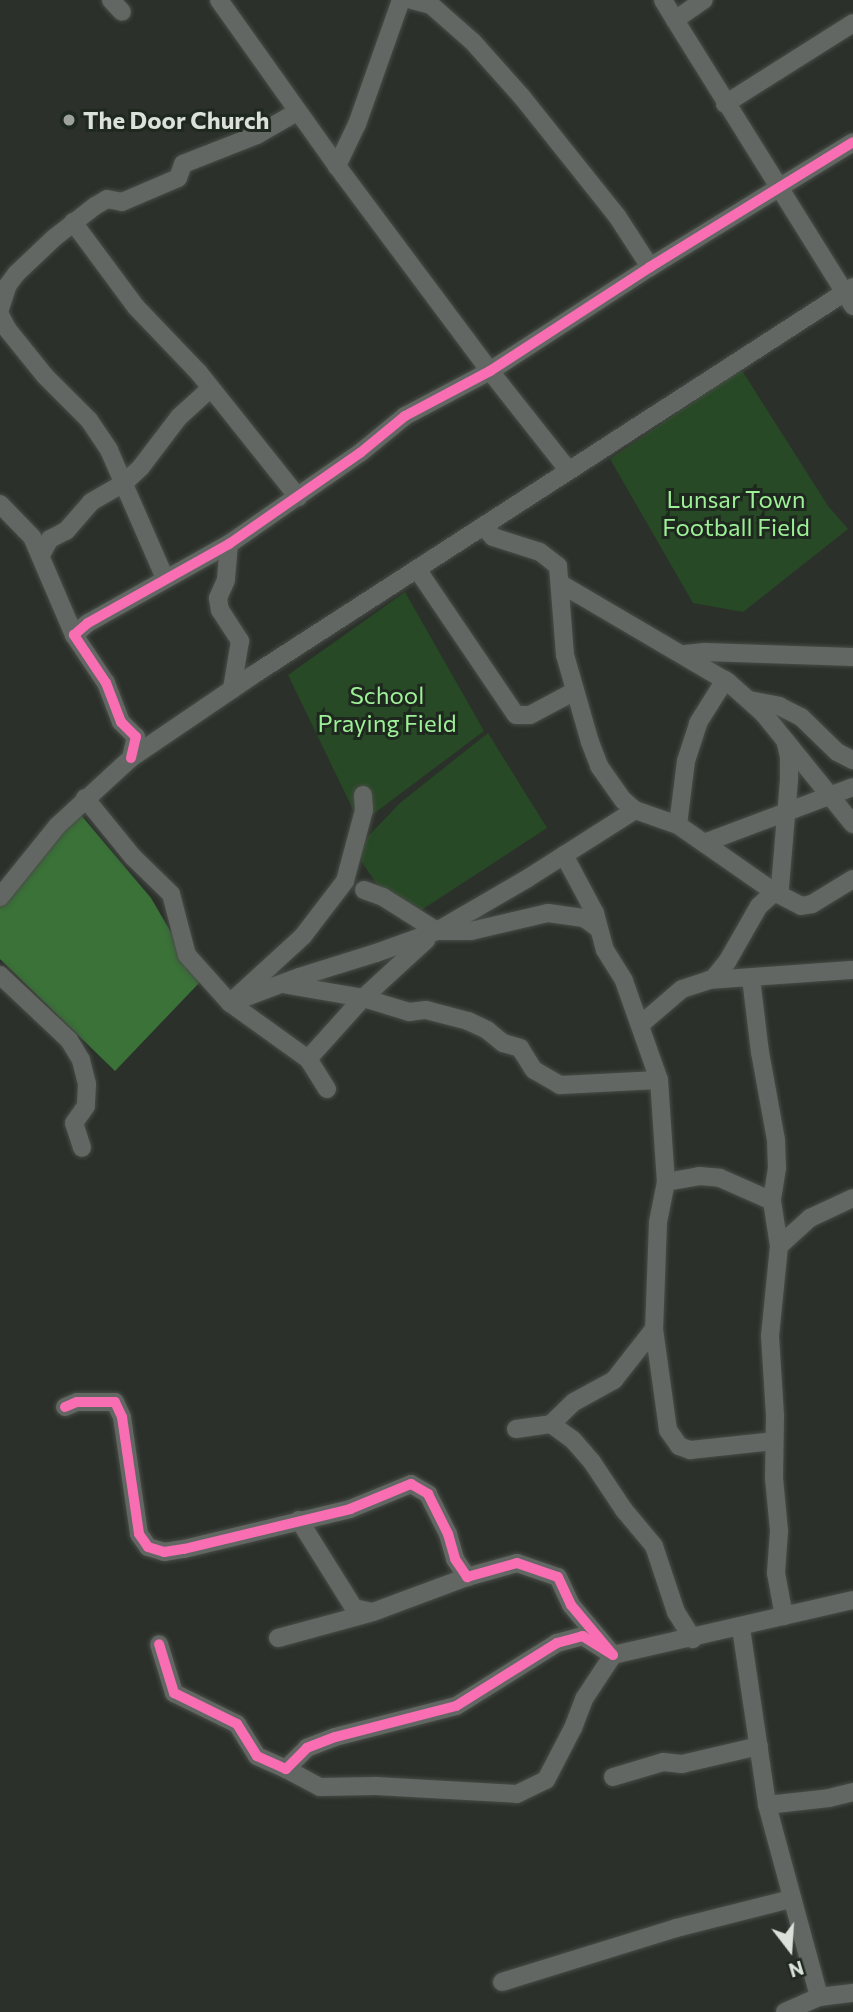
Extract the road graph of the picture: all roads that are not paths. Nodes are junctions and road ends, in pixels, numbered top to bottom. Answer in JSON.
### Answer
{"nodes":[{"id":1,"x":219,"y":0,"type":"edge"},
{"id":2,"x":241,"y":0,"type":"edge"},
{"id":3,"x":401,"y":0,"type":"edge"},
{"id":4,"x":412,"y":0,"type":"edge"},
{"id":5,"x":663,"y":0,"type":"edge"},
{"id":6,"x":704,"y":0,"type":"edge"},
{"id":7,"x":235,"y":20,"type":"junction"},
{"id":8,"x":676,"y":20,"type":"junction"},
{"id":9,"x":853,"y":23,"type":"edge"},
{"id":10,"x":724,"y":104,"type":"junction"},
{"id":11,"x":298,"y":112,"type":"junction"},
{"id":12,"x":853,"y":142,"type":"edge"},
{"id":13,"x":337,"y":166,"type":"junction"},
{"id":14,"x":778,"y":188,"type":"junction"},
{"id":15,"x":73,"y":222,"type":"junction"},
{"id":16,"x":650,"y":267,"type":"junction"},
{"id":17,"x":4,"y":281,"type":"edge"},
{"id":18,"x":850,"y":295,"type":"edge"},
{"id":19,"x":0,"y":309,"type":"edge"},
{"id":20,"x":0,"y":316,"type":"edge"},
{"id":21,"x":490,"y":372,"type":"junction"},
{"id":22,"x":211,"y":388,"type":"junction"},
{"id":23,"x":569,"y":471,"type":"junction"},
{"id":24,"x":124,"y":483,"type":"junction"},
{"id":25,"x":298,"y":496,"type":"junction"},
{"id":26,"x":0,"y":504,"type":"edge"},
{"id":27,"x":484,"y":526,"type":"junction"},
{"id":28,"x":229,"y":544,"type":"junction"},
{"id":29,"x":41,"y":555,"type":"junction"},
{"id":30,"x":417,"y":569,"type":"junction"},
{"id":31,"x":164,"y":578,"type":"junction"},
{"id":32,"x":561,"y":584,"type":"junction"},
{"id":33,"x":74,"y":635,"type":"junction"},
{"id":34,"x":685,"y":654,"type":"junction"},
{"id":35,"x":853,"y":657,"type":"edge"},
{"id":36,"x":725,"y":680,"type":"junction"},
{"id":37,"x":232,"y":689,"type":"junction"},
{"id":38,"x":575,"y":691,"type":"junction"},
{"id":39,"x":749,"y":700,"type":"junction"},
{"id":40,"x":785,"y":740,"type":"junction"},
{"id":41,"x":131,"y":758,"type":"junction"},
{"id":42,"x":853,"y":760,"type":"edge"},
{"id":43,"x":853,"y":787,"type":"edge"},
{"id":44,"x":830,"y":794,"type":"junction"},
{"id":45,"x":363,"y":795,"type":"dead end"},
{"id":46,"x":85,"y":798,"type":"junction"},
{"id":47,"x":635,"y":810,"type":"junction"},
{"id":48,"x":786,"y":812,"type":"junction"},
{"id":49,"x":853,"y":824,"type":"edge"},
{"id":50,"x":678,"y":825,"type":"junction"},
{"id":51,"x":704,"y":843,"type":"junction"},
{"id":52,"x":564,"y":855,"type":"junction"},
{"id":53,"x":853,"y":879,"type":"edge"},
{"id":54,"x":364,"y":890,"type":"dead end"},
{"id":55,"x":774,"y":892,"type":"junction"},
{"id":56,"x":0,"y":897,"type":"edge"},
{"id":57,"x":598,"y":928,"type":"junction"},
{"id":58,"x":437,"y":931,"type":"junction"},
{"id":59,"x":853,"y":970,"type":"edge"},
{"id":60,"x":0,"y":975,"type":"edge"},
{"id":61,"x":751,"y":978,"type":"junction"},
{"id":62,"x":713,"y":979,"type":"junction"},
{"id":63,"x":280,"y":984,"type":"junction"},
{"id":64,"x":363,"y":998,"type":"junction"},
{"id":65,"x":230,"y":1003,"type":"junction"},
{"id":66,"x":640,"y":1025,"type":"junction"},
{"id":67,"x":308,"y":1059,"type":"junction"},
{"id":68,"x":659,"y":1080,"type":"junction"},
{"id":69,"x":327,"y":1089,"type":"dead end"},
{"id":70,"x":82,"y":1148,"type":"dead end"},
{"id":71,"x":666,"y":1182,"type":"junction"},
{"id":72,"x":853,"y":1198,"type":"edge"},
{"id":73,"x":772,"y":1201,"type":"junction"},
{"id":74,"x":779,"y":1246,"type":"junction"},
{"id":75,"x":654,"y":1329,"type":"junction"},
{"id":76,"x":65,"y":1407,"type":"dead end"},
{"id":77,"x":551,"y":1424,"type":"junction"},
{"id":78,"x":516,"y":1429,"type":"dead end"},
{"id":79,"x":774,"y":1441,"type":"junction"},
{"id":80,"x":299,"y":1520,"type":"junction"},
{"id":81,"x":467,"y":1577,"type":"junction"},
{"id":82,"x":853,"y":1600,"type":"edge"},
{"id":83,"x":373,"y":1612,"type":"junction"},
{"id":84,"x":783,"y":1616,"type":"junction"},
{"id":85,"x":741,"y":1628,"type":"junction"},
{"id":86,"x":278,"y":1638,"type":"dead end"},
{"id":87,"x":693,"y":1639,"type":"junction"},
{"id":88,"x":159,"y":1644,"type":"dead end"},
{"id":89,"x":613,"y":1656,"type":"junction"},
{"id":90,"x":759,"y":1746,"type":"junction"},
{"id":91,"x":286,"y":1769,"type":"junction"},
{"id":92,"x":613,"y":1777,"type":"dead end"},
{"id":93,"x":853,"y":1792,"type":"edge"},
{"id":94,"x":767,"y":1805,"type":"junction"},
{"id":95,"x":791,"y":1899,"type":"junction"},
{"id":96,"x":502,"y":1982,"type":"dead end"},
{"id":97,"x":853,"y":1993,"type":"edge"},
{"id":98,"x":819,"y":1997,"type":"junction"},
{"id":99,"x":785,"y":2012,"type":"edge"}],
"edges":[{"from":1,"to":7,"type":"street"},
{"from":2,"to":7,"type":"street"},
{"from":3,"to":13,"type":"street"},
{"from":4,"to":16,"type":"street"},
{"from":5,"to":8,"type":"street"},
{"from":6,"to":8,"type":"street"},
{"from":7,"to":11,"type":"street"},
{"from":8,"to":10,"type":"street"},
{"from":9,"to":10,"type":"street"},
{"from":10,"to":14,"type":"street"},
{"from":11,"to":13,"type":"street"},
{"from":11,"to":15,"type":"street"},
{"from":12,"to":14,"type":"street"},
{"from":13,"to":21,"type":"street"},
{"from":14,"to":16,"type":"street"},
{"from":14,"to":18,"type":"street"},
{"from":15,"to":17,"type":"street"},
{"from":15,"to":22,"type":"street"},
{"from":16,"to":21,"type":"street"},
{"from":17,"to":19,"type":"street"},
{"from":18,"to":23,"type":"street"},
{"from":20,"to":24,"type":"street"},
{"from":21,"to":23,"type":"street"},
{"from":21,"to":25,"type":"street"},
{"from":22,"to":24,"type":"street"},
{"from":22,"to":25,"type":"street"},
{"from":23,"to":27,"type":"street"},
{"from":24,"to":29,"type":"street"},
{"from":24,"to":31,"type":"street"},
{"from":25,"to":28,"type":"street"},
{"from":26,"to":29,"type":"street"},
{"from":27,"to":30,"type":"street"},
{"from":27,"to":32,"type":"street"},
{"from":28,"to":31,"type":"street"},
{"from":28,"to":37,"type":"street"},
{"from":29,"to":33,"type":"street"},
{"from":30,"to":37,"type":"street"},
{"from":30,"to":38,"type":"street"},
{"from":31,"to":33,"type":"street"},
{"from":32,"to":34,"type":"street"},
{"from":32,"to":38,"type":"street"},
{"from":33,"to":41,"type":"street"},
{"from":34,"to":35,"type":"street"},
{"from":34,"to":36,"type":"street"},
{"from":36,"to":39,"type":"street"},
{"from":36,"to":50,"type":"street"},
{"from":37,"to":41,"type":"street"},
{"from":38,"to":47,"type":"street"},
{"from":39,"to":40,"type":"street"},
{"from":39,"to":42,"type":"street"},
{"from":40,"to":44,"type":"street"},
{"from":40,"to":48,"type":"street"},
{"from":41,"to":46,"type":"street"},
{"from":43,"to":44,"type":"street"},
{"from":44,"to":48,"type":"street"},
{"from":44,"to":49,"type":"street"},
{"from":45,"to":65,"type":"street"},
{"from":46,"to":56,"type":"street"},
{"from":46,"to":65,"type":"street"},
{"from":47,"to":50,"type":"street"},
{"from":47,"to":52,"type":"street"},
{"from":48,"to":51,"type":"street"},
{"from":48,"to":55,"type":"street"},
{"from":50,"to":51,"type":"street"},
{"from":51,"to":55,"type":"street"},
{"from":52,"to":57,"type":"street"},
{"from":52,"to":58,"type":"street"},
{"from":53,"to":55,"type":"street"},
{"from":54,"to":58,"type":"street"},
{"from":55,"to":62,"type":"street"},
{"from":57,"to":58,"type":"street"},
{"from":57,"to":66,"type":"street"},
{"from":58,"to":63,"type":"street"},
{"from":58,"to":64,"type":"street"},
{"from":59,"to":61,"type":"street"},
{"from":60,"to":70,"type":"street"},
{"from":61,"to":62,"type":"street"},
{"from":61,"to":73,"type":"street"},
{"from":62,"to":66,"type":"street"},
{"from":63,"to":64,"type":"street"},
{"from":63,"to":65,"type":"street"},
{"from":64,"to":67,"type":"street"},
{"from":64,"to":68,"type":"street"},
{"from":65,"to":67,"type":"street"},
{"from":66,"to":68,"type":"street"},
{"from":67,"to":69,"type":"street"},
{"from":68,"to":71,"type":"street"},
{"from":71,"to":73,"type":"street"},
{"from":71,"to":75,"type":"street"},
{"from":72,"to":74,"type":"street"},
{"from":73,"to":74,"type":"street"},
{"from":74,"to":79,"type":"street"},
{"from":75,"to":77,"type":"street"},
{"from":75,"to":79,"type":"street"},
{"from":76,"to":80,"type":"street"},
{"from":77,"to":78,"type":"street"},
{"from":77,"to":87,"type":"street"},
{"from":79,"to":84,"type":"street"},
{"from":80,"to":81,"type":"street"},
{"from":80,"to":83,"type":"street"},
{"from":81,"to":83,"type":"street"},
{"from":81,"to":89,"type":"street"},
{"from":82,"to":84,"type":"street"},
{"from":83,"to":86,"type":"street"},
{"from":84,"to":85,"type":"street"},
{"from":85,"to":87,"type":"street"},
{"from":85,"to":90,"type":"street"},
{"from":87,"to":89,"type":"street"},
{"from":88,"to":91,"type":"street"},
{"from":89,"to":91,"type":"street"},
{"from":89,"to":91,"type":"street"},
{"from":90,"to":92,"type":"street"},
{"from":90,"to":94,"type":"street"},
{"from":93,"to":94,"type":"street"},
{"from":94,"to":95,"type":"street"},
{"from":95,"to":96,"type":"street"},
{"from":95,"to":98,"type":"street"},
{"from":97,"to":98,"type":"street"},
{"from":98,"to":99,"type":"street"}]}
